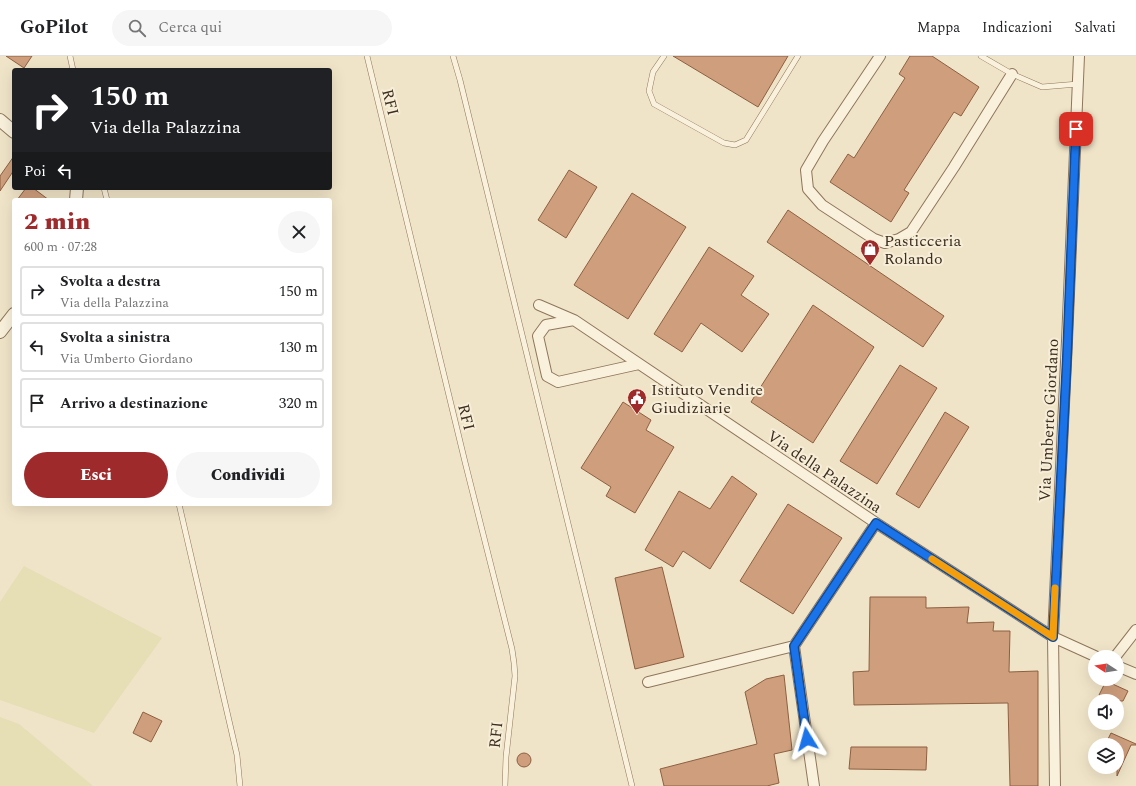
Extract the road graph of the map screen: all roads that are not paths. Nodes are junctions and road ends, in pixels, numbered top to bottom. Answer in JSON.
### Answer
{"nodes":[{"id":1,"x":70,"y":56,"type":"edge"},
{"id":2,"x":367,"y":56,"type":"edge"},
{"id":3,"x":453,"y":56,"type":"edge"},
{"id":4,"x":664,"y":56,"type":"edge"},
{"id":5,"x":798,"y":56,"type":"edge"},
{"id":6,"x":880,"y":56,"type":"edge"},
{"id":7,"x":981,"y":56,"type":"edge"},
{"id":8,"x":1079,"y":56,"type":"edge"},
{"id":9,"x":73,"y":68,"type":"edge"},
{"id":10,"x":1012,"y":74,"type":"junction"},
{"id":11,"x":1078,"y":84,"type":"junction"},
{"id":12,"x":0,"y":120,"type":"edge"},
{"id":13,"x":12,"y":130,"type":"edge"},
{"id":14,"x":539,"y":305,"type":"dead end"},
{"id":15,"x":12,"y":317,"type":"edge"},
{"id":16,"x":574,"y":320,"type":"junction"},
{"id":17,"x":0,"y":332,"type":"edge"},
{"id":18,"x":639,"y":364,"type":"junction"},
{"id":19,"x":179,"y":506,"type":"edge"},
{"id":20,"x":876,"y":523,"type":"junction"},
{"id":21,"x":1136,"y":630,"type":"edge"},
{"id":22,"x":1053,"y":637,"type":"junction"},
{"id":23,"x":794,"y":646,"type":"junction"},
{"id":24,"x":1120,"y":650,"type":"edge"},
{"id":25,"x":1088,"y":653,"type":"edge"},
{"id":26,"x":1124,"y":669,"type":"edge"},
{"id":27,"x":1136,"y":674,"type":"edge"},
{"id":28,"x":648,"y":682,"type":"dead end"},
{"id":29,"x":240,"y":786,"type":"edge"},
{"id":30,"x":505,"y":786,"type":"edge"},
{"id":31,"x":632,"y":786,"type":"edge"},
{"id":32,"x":814,"y":786,"type":"edge"},
{"id":33,"x":1055,"y":786,"type":"edge"}],
"edges":[{"from":1,"to":9,"type":"lane"},
{"from":2,"to":30,"type":"lane","name":"RFI"},
{"from":3,"to":31,"type":"lane"},
{"from":4,"to":5,"type":"lane"},
{"from":6,"to":10,"type":"street"},
{"from":7,"to":10,"type":"lane"},
{"from":8,"to":11,"type":"street","name":"Via Umberto Giordano"},
{"from":10,"to":11,"type":"lane"},
{"from":11,"to":22,"type":"street","name":"Via Umberto Giordano"},
{"from":12,"to":13,"type":"street"},
{"from":14,"to":16,"type":"street","name":"Via della Palazzina"},
{"from":15,"to":17,"type":"street"},
{"from":16,"to":18,"type":"street","name":"Via della Palazzina"},
{"from":16,"to":18,"type":"street"},
{"from":18,"to":20,"type":"street","name":"Via della Palazzina"},
{"from":19,"to":29,"type":"lane"},
{"from":20,"to":22,"type":"street","name":"Via della Palazzina"},
{"from":20,"to":23,"type":"street"},
{"from":21,"to":24,"type":"street"},
{"from":22,"to":25,"type":"street","name":"Via della Palazzina"},
{"from":22,"to":33,"type":"street","name":"Via Umberto Giordano"},
{"from":23,"to":28,"type":"street"},
{"from":23,"to":32,"type":"street"},
{"from":26,"to":27,"type":"street"}]}
